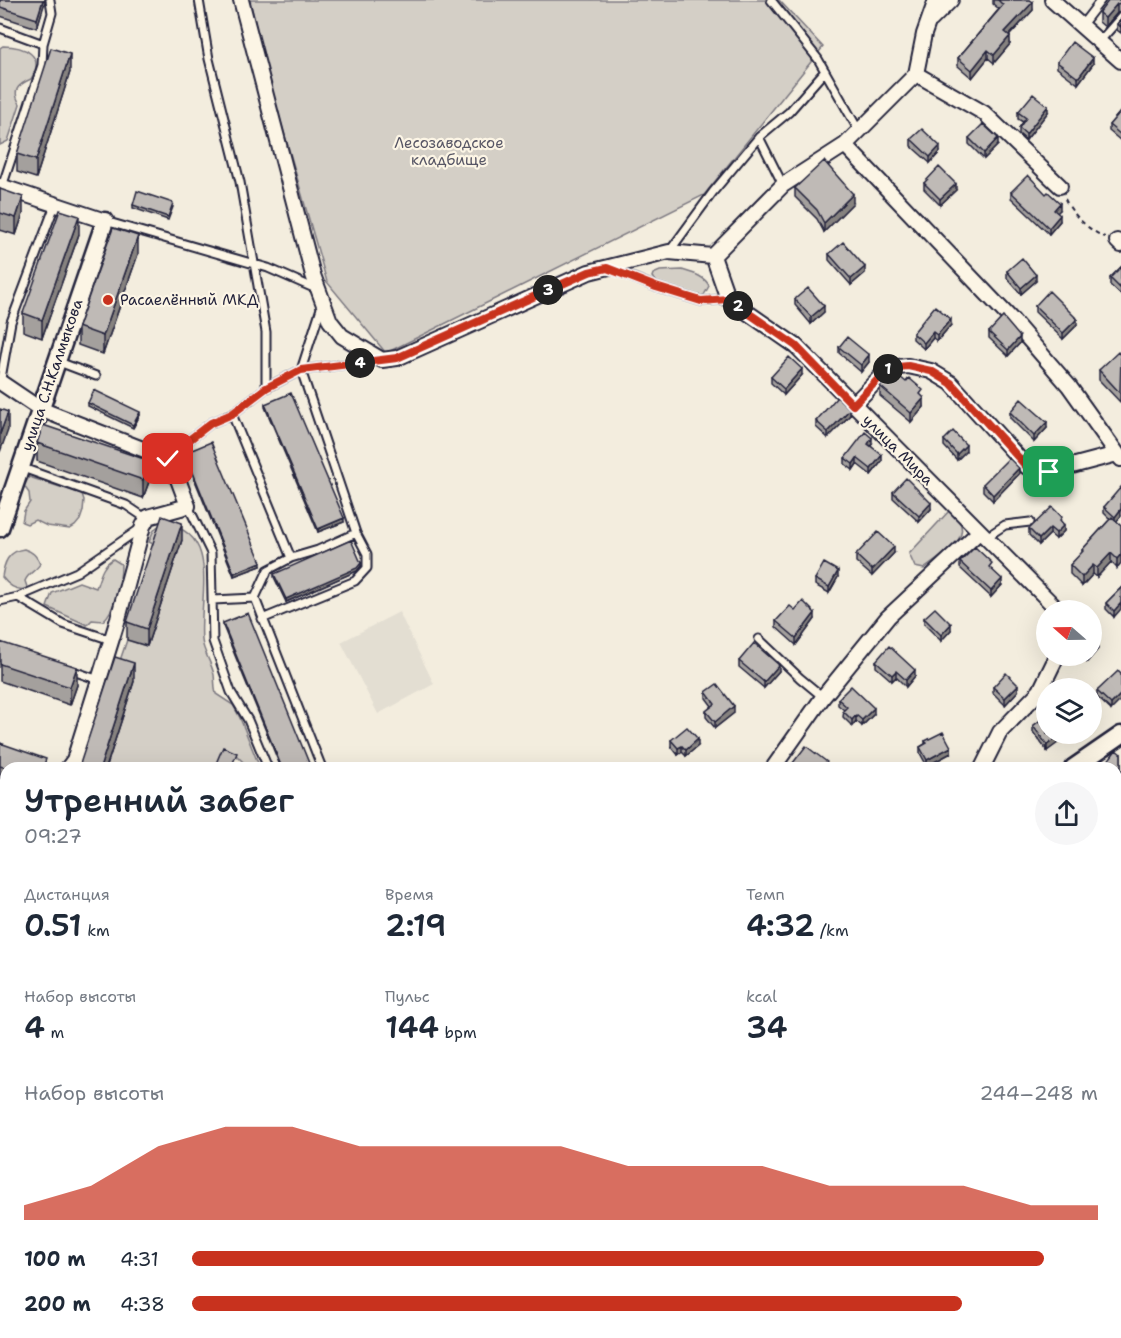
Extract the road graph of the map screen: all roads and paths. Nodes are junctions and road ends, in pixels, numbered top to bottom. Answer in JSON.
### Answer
{"nodes":[{"id":1,"x":50,"y":0,"type":"edge"},
{"id":2,"x":200,"y":0,"type":"edge"},
{"id":3,"x":241,"y":0,"type":"edge"},
{"id":4,"x":771,"y":0,"type":"edge"},
{"id":5,"x":936,"y":0,"type":"edge"},
{"id":6,"x":951,"y":0,"type":"edge"},
{"id":7,"x":1052,"y":0,"type":"edge"},
{"id":8,"x":1101,"y":0,"type":"edge"},
{"id":9,"x":1121,"y":17,"type":"edge"},
{"id":10,"x":927,"y":24,"type":"junction"},
{"id":11,"x":1081,"y":26,"type":"junction"},
{"id":12,"x":0,"y":28,"type":"edge"},
{"id":13,"x":1100,"y":42,"type":"junction"},
{"id":14,"x":43,"y":44,"type":"junction"},
{"id":15,"x":1121,"y":61,"type":"edge"},
{"id":16,"x":825,"y":71,"type":"junction"},
{"id":17,"x":916,"y":74,"type":"junction"},
{"id":18,"x":859,"y":131,"type":"junction"},
{"id":19,"x":759,"y":137,"type":"junction"},
{"id":20,"x":844,"y":145,"type":"junction"},
{"id":21,"x":783,"y":185,"type":"junction"},
{"id":22,"x":1060,"y":186,"type":"joint"},
{"id":23,"x":1,"y":187,"type":"edge"},
{"id":24,"x":55,"y":205,"type":"junction"},
{"id":25,"x":105,"y":221,"type":"junction"},
{"id":26,"x":1119,"y":243,"type":"edge"},
{"id":27,"x":669,"y":252,"type":"junction"},
{"id":28,"x":713,"y":256,"type":"junction"},
{"id":29,"x":253,"y":264,"type":"junction"},
{"id":30,"x":607,"y":268,"type":"junction"},
{"id":31,"x":321,"y":296,"type":"junction"},
{"id":32,"x":728,"y":299,"type":"junction"},
{"id":33,"x":382,"y":360,"type":"junction"},
{"id":34,"x":56,"y":361,"type":"junction"},
{"id":35,"x":301,"y":370,"type":"junction"},
{"id":36,"x":96,"y":376,"type":"dead end"},
{"id":37,"x":0,"y":382,"type":"edge"},
{"id":38,"x":266,"y":388,"type":"junction"},
{"id":39,"x":853,"y":405,"type":"junction"},
{"id":40,"x":40,"y":409,"type":"junction"},
{"id":41,"x":232,"y":414,"type":"junction"},
{"id":42,"x":1119,"y":457,"type":"edge"},
{"id":43,"x":168,"y":459,"type":"junction"},
{"id":44,"x":20,"y":467,"type":"junction"},
{"id":45,"x":188,"y":506,"type":"junction"},
{"id":46,"x":1030,"y":522,"type":"dead end"},
{"id":47,"x":145,"y":523,"type":"junction"},
{"id":48,"x":0,"y":528,"type":"edge"},
{"id":49,"x":356,"y":533,"type":"junction"},
{"id":50,"x":982,"y":535,"type":"junction"},
{"id":51,"x":291,"y":558,"type":"junction"},
{"id":52,"x":18,"y":597,"type":"junction"},
{"id":53,"x":255,"y":598,"type":"junction"},
{"id":54,"x":213,"y":600,"type":"junction"},
{"id":55,"x":1048,"y":600,"type":"edge"},
{"id":56,"x":0,"y":601,"type":"edge"},
{"id":57,"x":262,"y":619,"type":"junction"},
{"id":58,"x":759,"y":639,"type":"dead end"},
{"id":59,"x":111,"y":640,"type":"junction"},
{"id":60,"x":1052,"y":666,"type":"edge"},
{"id":61,"x":66,"y":669,"type":"edge"},
{"id":62,"x":99,"y":680,"type":"junction"},
{"id":63,"x":824,"y":697,"type":"junction"},
{"id":64,"x":1121,"y":735,"type":"edge"},
{"id":65,"x":72,"y":762,"type":"edge"},
{"id":66,"x":266,"y":762,"type":"edge"},
{"id":67,"x":319,"y":762,"type":"edge"},
{"id":68,"x":777,"y":762,"type":"edge"},
{"id":69,"x":985,"y":762,"type":"edge"},
{"id":70,"x":1082,"y":762,"type":"edge"}],
"edges":[{"from":1,"to":14,"type":"lane"},
{"from":2,"to":29,"type":"lane"},
{"from":3,"to":31,"type":"street"},
{"from":4,"to":16,"type":"lane"},
{"from":5,"to":10,"type":"street"},
{"from":6,"to":10,"type":"street"},
{"from":7,"to":11,"type":"street"},
{"from":8,"to":11,"type":"lane"},
{"from":9,"to":13,"type":"lane"},
{"from":10,"to":17,"type":"street"},
{"from":11,"to":13,"type":"street"},
{"from":12,"to":14,"type":"lane"},
{"from":13,"to":15,"type":"street"},
{"from":14,"to":23,"type":"lane"},
{"from":16,"to":18,"type":"lane"},
{"from":16,"to":19,"type":"lane"},
{"from":17,"to":18,"type":"street"},
{"from":17,"to":22,"type":"street"},
{"from":18,"to":20,"type":"street"},
{"from":19,"to":21,"type":"lane"},
{"from":19,"to":27,"type":"lane"},
{"from":20,"to":21,"type":"street"},
{"from":20,"to":42,"type":"street"},
{"from":21,"to":28,"type":"street"},
{"from":22,"to":26,"type":"path"},
{"from":23,"to":24,"type":"street"},
{"from":24,"to":25,"type":"street"},
{"from":24,"to":37,"type":"lane"},
{"from":25,"to":29,"type":"lane"},
{"from":25,"to":34,"type":"street","name":"улица С.Н.Калмыкова"},
{"from":27,"to":28,"type":"street"},
{"from":27,"to":30,"type":"street"},
{"from":28,"to":32,"type":"street"},
{"from":29,"to":31,"type":"lane"},
{"from":29,"to":38,"type":"lane"},
{"from":30,"to":32,"type":"lane"},
{"from":30,"to":33,"type":"street"},
{"from":31,"to":33,"type":"street"},
{"from":31,"to":35,"type":"lane"},
{"from":32,"to":39,"type":"street","name":"улица Мира"},
{"from":33,"to":35,"type":"lane"},
{"from":34,"to":36,"type":"lane"},
{"from":34,"to":40,"type":"street","name":"улица С.Н.Калмыкова"},
{"from":35,"to":38,"type":"lane"},
{"from":35,"to":49,"type":"lane"},
{"from":37,"to":40,"type":"street"},
{"from":38,"to":41,"type":"lane"},
{"from":39,"to":42,"type":"street"},
{"from":39,"to":50,"type":"street","name":"улица Мира"},
{"from":40,"to":43,"type":"street"},
{"from":40,"to":44,"type":"street","name":"улица С.Н.Калмыкова"},
{"from":41,"to":43,"type":"lane"},
{"from":41,"to":51,"type":"lane"},
{"from":43,"to":45,"type":"street"},
{"from":44,"to":47,"type":"lane"},
{"from":44,"to":48,"type":"street","name":"улица С.Н.Калмыкова"},
{"from":45,"to":47,"type":"street"},
{"from":45,"to":54,"type":"lane"},
{"from":46,"to":50,"type":"lane"},
{"from":47,"to":52,"type":"lane"},
{"from":47,"to":59,"type":"street"},
{"from":49,"to":51,"type":"lane"},
{"from":49,"to":57,"type":"lane"},
{"from":50,"to":55,"type":"street","name":"улица Мира"},
{"from":50,"to":63,"type":"street"},
{"from":51,"to":53,"type":"lane"},
{"from":52,"to":56,"type":"lane"},
{"from":52,"to":59,"type":"lane"},
{"from":53,"to":54,"type":"lane"},
{"from":53,"to":57,"type":"lane"},
{"from":54,"to":66,"type":"lane"},
{"from":57,"to":67,"type":"lane"},
{"from":58,"to":63,"type":"lane"},
{"from":59,"to":62,"type":"street"},
{"from":60,"to":69,"type":"street"},
{"from":61,"to":62,"type":"lane"},
{"from":62,"to":65,"type":"street"},
{"from":63,"to":68,"type":"street"},
{"from":64,"to":70,"type":"street"}]}
